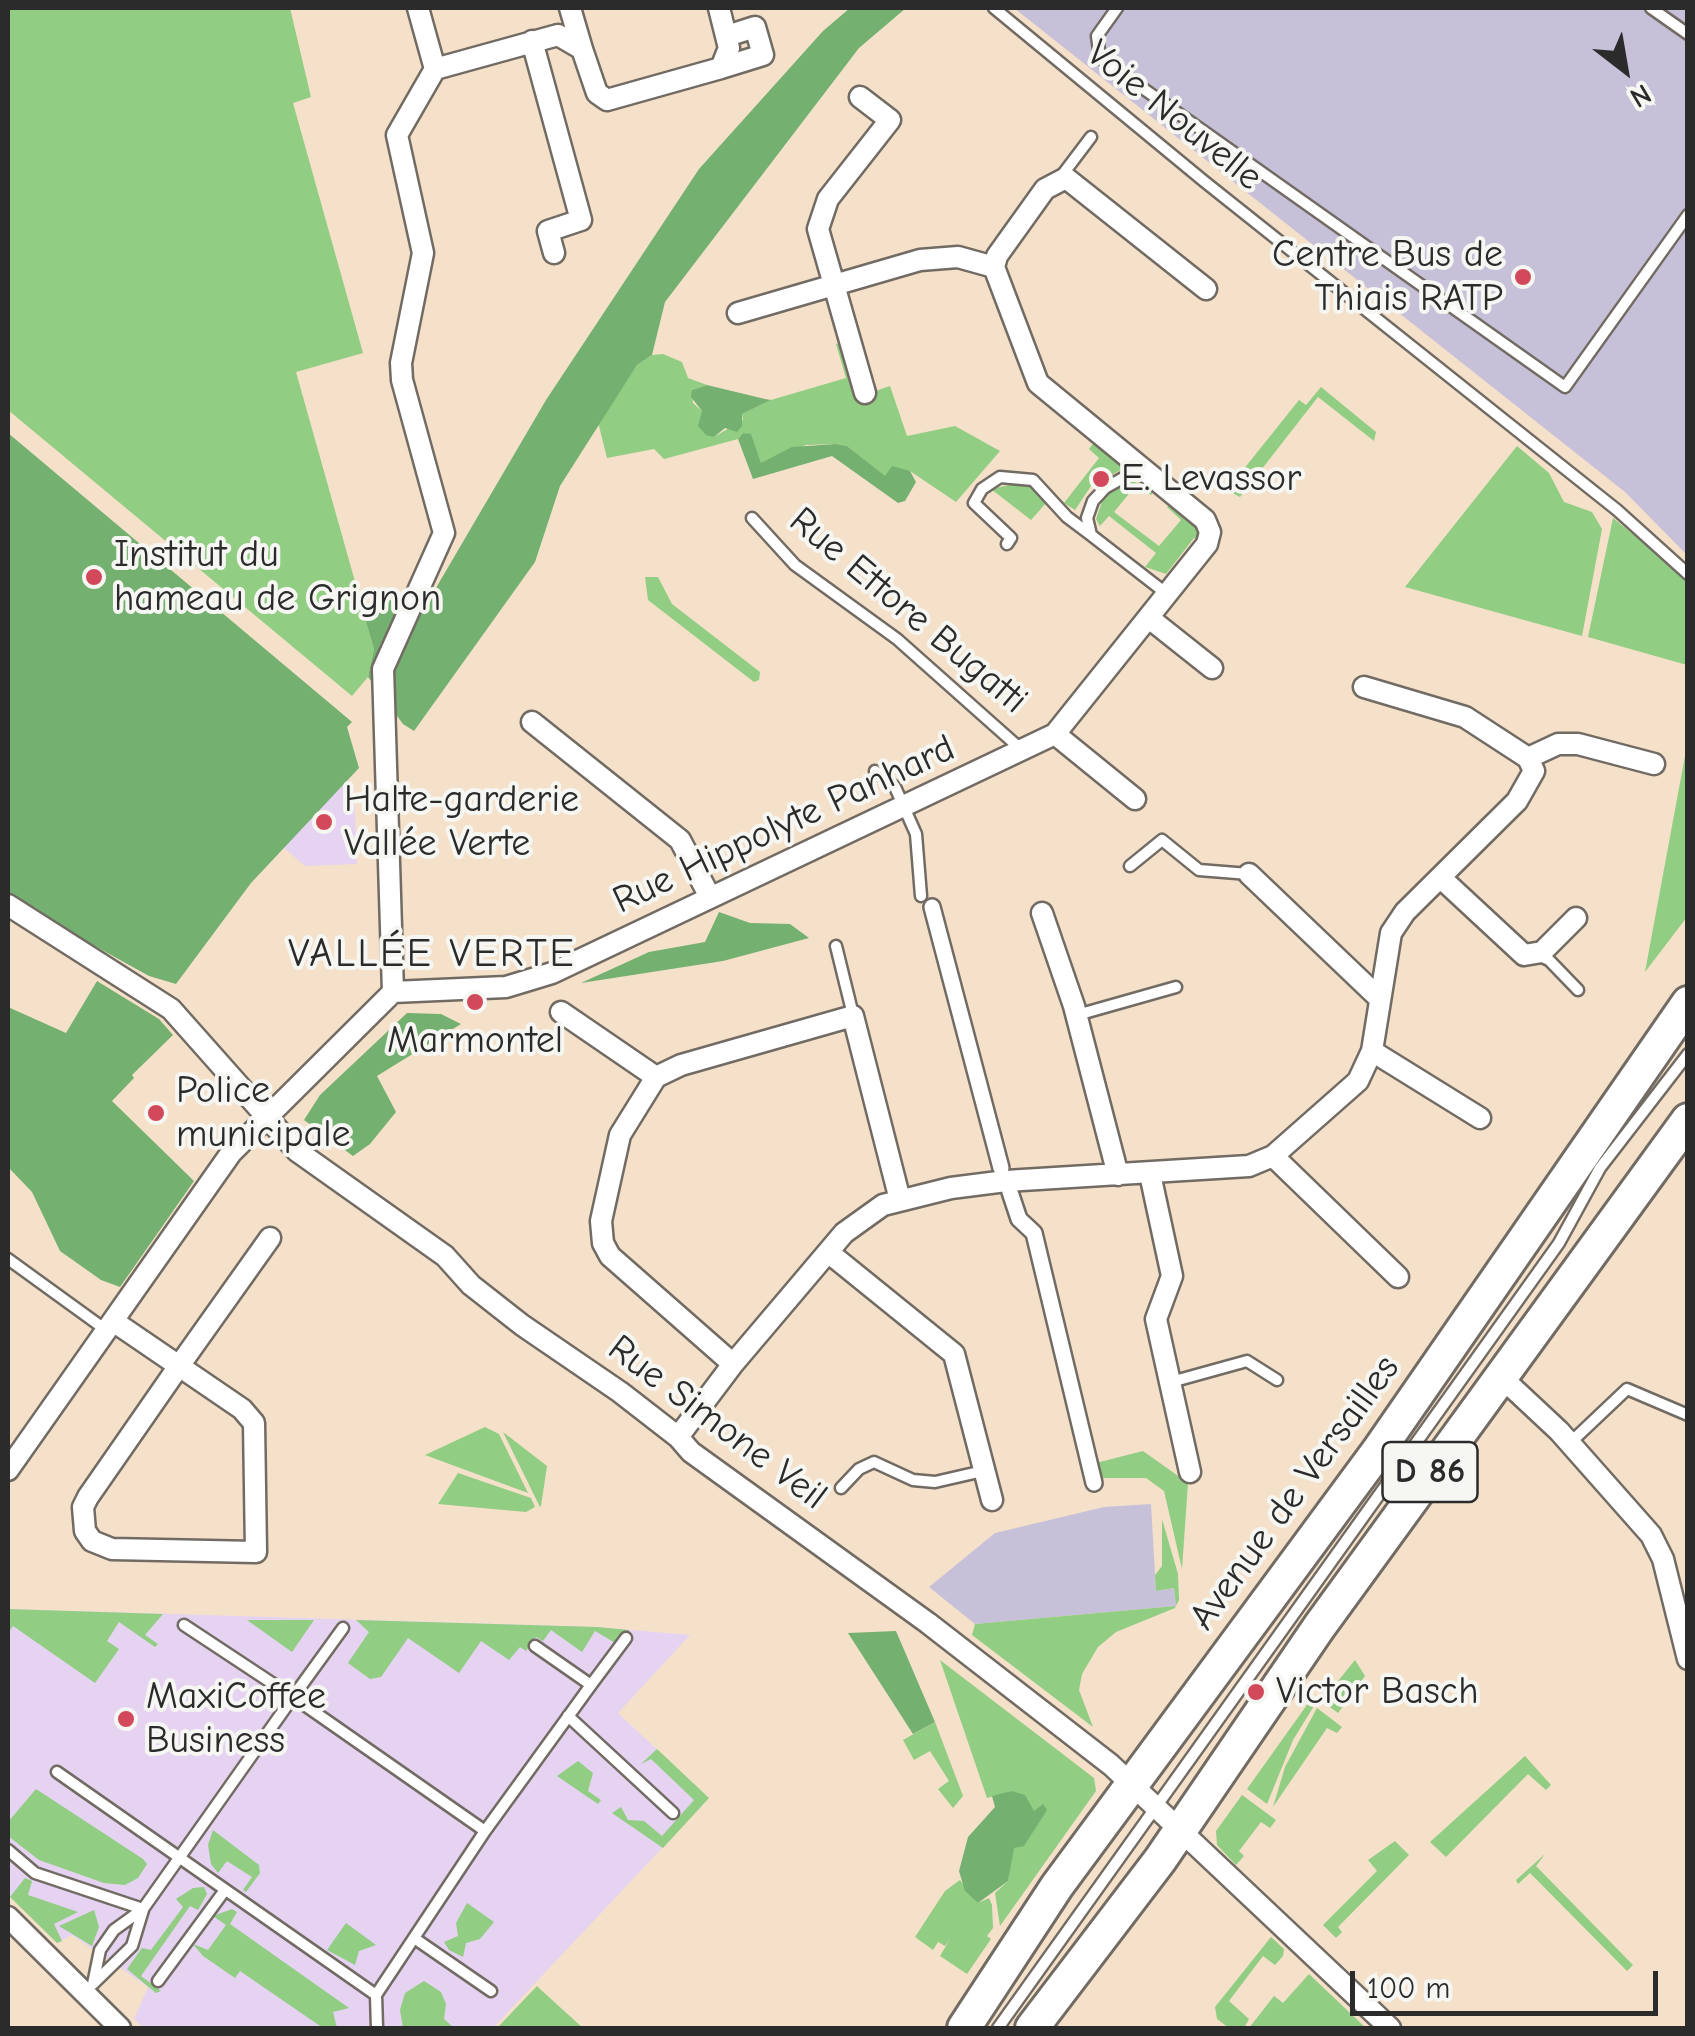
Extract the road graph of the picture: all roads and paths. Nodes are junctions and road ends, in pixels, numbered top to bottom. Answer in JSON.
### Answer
{"nodes":[{"id":1,"x":418,"y":8,"type":"edge"},
{"id":2,"x":570,"y":8,"type":"edge"},
{"id":3,"x":719,"y":8,"type":"edge"},
{"id":4,"x":994,"y":8,"type":"edge"},
{"id":5,"x":1117,"y":8,"type":"edge"},
{"id":6,"x":1651,"y":8,"type":"edge"},
{"id":7,"x":1688,"y":34,"type":"edge"},
{"id":8,"x":726,"y":36,"type":"junction"},
{"id":9,"x":532,"y":41,"type":"junction"},
{"id":10,"x":582,"y":49,"type":"junction"},
{"id":11,"x":721,"y":68,"type":"junction"},
{"id":12,"x":435,"y":70,"type":"junction"},
{"id":13,"x":860,"y":97,"type":"dead end"},
{"id":14,"x":1091,"y":137,"type":"dead end"},
{"id":15,"x":1060,"y":179,"type":"junction"},
{"id":16,"x":1688,"y":215,"type":"edge"},
{"id":17,"x":554,"y":252,"type":"dead end"},
{"id":18,"x":994,"y":268,"type":"junction"},
{"id":19,"x":836,"y":284,"type":"junction"},
{"id":20,"x":1206,"y":288,"type":"dead end"},
{"id":21,"x":738,"y":313,"type":"dead end"},
{"id":22,"x":865,"y":392,"type":"dead end"},
{"id":23,"x":1139,"y":469,"type":"junction"},
{"id":24,"x":752,"y":518,"type":"dead end"},
{"id":25,"x":1091,"y":535,"type":"junction"},
{"id":26,"x":1008,"y":544,"type":"dead end"},
{"id":27,"x":1688,"y":574,"type":"edge"},
{"id":28,"x":1168,"y":594,"type":"junction"},
{"id":29,"x":1149,"y":618,"type":"junction"},
{"id":30,"x":1212,"y":668,"type":"dead end"},
{"id":31,"x":1364,"y":688,"type":"dead end"},
{"id":32,"x":532,"y":722,"type":"dead end"},
{"id":33,"x":1056,"y":734,"type":"junction"},
{"id":34,"x":1023,"y":752,"type":"junction"},
{"id":35,"x":1528,"y":758,"type":"junction"},
{"id":36,"x":1654,"y":764,"type":"dead end"},
{"id":37,"x":875,"y":771,"type":"dead end"},
{"id":38,"x":1135,"y":799,"type":"dead end"},
{"id":39,"x":905,"y":808,"type":"junction"},
{"id":40,"x":1130,"y":866,"type":"dead end"},
{"id":41,"x":1249,"y":874,"type":"joint"},
{"id":42,"x":1441,"y":878,"type":"junction"},
{"id":43,"x":710,"y":897,"type":"junction"},
{"id":44,"x":926,"y":902,"type":"joint"},
{"id":45,"x":8,"y":904,"type":"edge"},
{"id":46,"x":1042,"y":913,"type":"dead end"},
{"id":47,"x":1576,"y":918,"type":"dead end"},
{"id":48,"x":836,"y":946,"type":"dead end"},
{"id":49,"x":1536,"y":954,"type":"junction"},
{"id":50,"x":1176,"y":987,"type":"dead end"},
{"id":51,"x":1578,"y":990,"type":"dead end"},
{"id":52,"x":393,"y":992,"type":"junction"},
{"id":53,"x":1380,"y":999,"type":"junction"},
{"id":54,"x":1688,"y":1003,"type":"edge"},
{"id":55,"x":560,"y":1012,"type":"dead end"},
{"id":56,"x":1076,"y":1015,"type":"junction"},
{"id":57,"x":853,"y":1016,"type":"junction"},
{"id":58,"x":1372,"y":1051,"type":"junction"},
{"id":59,"x":1688,"y":1054,"type":"edge"},
{"id":60,"x":656,"y":1077,"type":"junction"},
{"id":61,"x":264,"y":1118,"type":"junction"},
{"id":62,"x":1480,"y":1118,"type":"dead end"},
{"id":63,"x":1688,"y":1120,"type":"edge"},
{"id":64,"x":1273,"y":1156,"type":"junction"},
{"id":65,"x":1001,"y":1168,"type":"dead end"},
{"id":66,"x":1150,"y":1174,"type":"junction"},
{"id":67,"x":1118,"y":1175,"type":"junction"},
{"id":68,"x":1010,"y":1192,"type":"dead end"},
{"id":69,"x":900,"y":1200,"type":"junction"},
{"id":70,"x":270,"y":1238,"type":"dead end"},
{"id":71,"x":828,"y":1252,"type":"junction"},
{"id":72,"x":8,"y":1259,"type":"edge"},
{"id":73,"x":1398,"y":1278,"type":"dead end"},
{"id":74,"x":110,"y":1325,"type":"junction"},
{"id":75,"x":733,"y":1364,"type":"junction"},
{"id":76,"x":180,"y":1366,"type":"junction"},
{"id":77,"x":1499,"y":1376,"type":"junction"},
{"id":78,"x":1277,"y":1380,"type":"dead end"},
{"id":79,"x":1171,"y":1382,"type":"junction"},
{"id":80,"x":1688,"y":1415,"type":"edge"},
{"id":81,"x":678,"y":1436,"type":"junction"},
{"id":82,"x":1570,"y":1443,"type":"junction"},
{"id":83,"x":8,"y":1470,"type":"edge"},
{"id":84,"x":984,"y":1470,"type":"junction"},
{"id":85,"x":1190,"y":1472,"type":"dead end"},
{"id":86,"x":1094,"y":1483,"type":"dead end"},
{"id":87,"x":842,"y":1488,"type":"dead end"},
{"id":88,"x":992,"y":1500,"type":"dead end"},
{"id":89,"x":184,"y":1625,"type":"dead end"},
{"id":90,"x":343,"y":1628,"type":"dead end"},
{"id":91,"x":626,"y":1638,"type":"dead end"},
{"id":92,"x":535,"y":1646,"type":"dead end"},
{"id":93,"x":1688,"y":1659,"type":"edge"},
{"id":94,"x":591,"y":1685,"type":"junction"},
{"id":95,"x":293,"y":1697,"type":"junction"},
{"id":96,"x":568,"y":1716,"type":"junction"},
{"id":97,"x":57,"y":1772,"type":"dead end"},
{"id":98,"x":1143,"y":1794,"type":"junction"},
{"id":99,"x":673,"y":1814,"type":"dead end"},
{"id":100,"x":1181,"y":1830,"type":"junction"},
{"id":101,"x":485,"y":1831,"type":"junction"},
{"id":102,"x":8,"y":1850,"type":"edge"},
{"id":103,"x":178,"y":1858,"type":"junction"},
{"id":104,"x":225,"y":1890,"type":"junction"},
{"id":105,"x":143,"y":1909,"type":"junction"},
{"id":106,"x":8,"y":1917,"type":"edge"},
{"id":107,"x":414,"y":1938,"type":"junction"},
{"id":108,"x":158,"y":1981,"type":"dead end"},
{"id":109,"x":89,"y":1989,"type":"junction"},
{"id":110,"x":491,"y":1991,"type":"dead end"},
{"id":111,"x":376,"y":1995,"type":"junction"},
{"id":112,"x":120,"y":2028,"type":"edge"},
{"id":113,"x":377,"y":2028,"type":"edge"},
{"id":114,"x":964,"y":2028,"type":"edge"},
{"id":115,"x":998,"y":2028,"type":"edge"},
{"id":116,"x":1032,"y":2028,"type":"edge"},
{"id":117,"x":1390,"y":2028,"type":"edge"}],
"edges":[{"from":1,"to":12,"type":"street"},
{"from":2,"to":10,"type":"street"},
{"from":3,"to":8,"type":"street"},
{"from":4,"to":27,"type":"lane","name":"Voie Nouvelle"},
{"from":5,"to":16,"type":"lane"},
{"from":6,"to":7,"type":"lane"},
{"from":8,"to":11,"type":"street"},
{"from":8,"to":11,"type":"street"},
{"from":9,"to":10,"type":"street"},
{"from":9,"to":12,"type":"street"},
{"from":9,"to":17,"type":"street"},
{"from":10,"to":11,"type":"street"},
{"from":12,"to":52,"type":"street"},
{"from":13,"to":19,"type":"street"},
{"from":14,"to":15,"type":"lane"},
{"from":15,"to":18,"type":"street"},
{"from":15,"to":20,"type":"street"},
{"from":18,"to":19,"type":"street"},
{"from":18,"to":23,"type":"street"},
{"from":19,"to":21,"type":"street"},
{"from":19,"to":22,"type":"street"},
{"from":23,"to":25,"type":"lane"},
{"from":23,"to":28,"type":"street","name":"Rue Hippolyte Panhard"},
{"from":24,"to":34,"type":"lane","name":"Rue Ettore Bugatti"},
{"from":25,"to":26,"type":"lane"},
{"from":25,"to":28,"type":"lane"},
{"from":28,"to":29,"type":"street","name":"Rue Hippolyte Panhard"},
{"from":29,"to":30,"type":"street"},
{"from":29,"to":33,"type":"street","name":"Rue Hippolyte Panhard"},
{"from":31,"to":35,"type":"street"},
{"from":32,"to":43,"type":"street"},
{"from":33,"to":34,"type":"street","name":"Rue Hippolyte Panhard"},
{"from":33,"to":38,"type":"street"},
{"from":34,"to":39,"type":"street","name":"Rue Hippolyte Panhard"},
{"from":35,"to":36,"type":"street"},
{"from":35,"to":42,"type":"street"},
{"from":37,"to":39,"type":"lane"},
{"from":39,"to":43,"type":"street","name":"Rue Hippolyte Panhard"},
{"from":39,"to":44,"type":"lane"},
{"from":40,"to":41,"type":"lane"},
{"from":41,"to":53,"type":"street"},
{"from":42,"to":49,"type":"street"},
{"from":42,"to":53,"type":"street"},
{"from":43,"to":52,"type":"street","name":"Rue Hippolyte Panhard"},
{"from":44,"to":65,"type":"street"},
{"from":45,"to":61,"type":"street","name":"Rue Simone Veil"},
{"from":46,"to":56,"type":"street"},
{"from":47,"to":49,"type":"street"},
{"from":48,"to":57,"type":"lane"},
{"from":49,"to":51,"type":"lane"},
{"from":50,"to":56,"type":"lane"},
{"from":52,"to":61,"type":"street"},
{"from":53,"to":58,"type":"street"},
{"from":54,"to":98,"type":"main road","name":"Avenue de Versailles","number":"D 86"},
{"from":55,"to":60,"type":"street"},
{"from":56,"to":67,"type":"street"},
{"from":57,"to":60,"type":"street"},
{"from":57,"to":69,"type":"street"},
{"from":58,"to":62,"type":"street"},
{"from":58,"to":64,"type":"street"},
{"from":59,"to":98,"type":"lane","name":"Avenue de Versailles"},
{"from":60,"to":75,"type":"street"},
{"from":61,"to":74,"type":"street"},
{"from":61,"to":81,"type":"street","name":"Rue Simone Veil"},
{"from":63,"to":77,"type":"main road","number":"D 86"},
{"from":64,"to":66,"type":"street"},
{"from":64,"to":73,"type":"street"},
{"from":66,"to":67,"type":"street"},
{"from":66,"to":79,"type":"street"},
{"from":67,"to":69,"type":"street"},
{"from":68,"to":86,"type":"street"},
{"from":69,"to":71,"type":"street"},
{"from":70,"to":76,"type":"street"},
{"from":71,"to":75,"type":"street"},
{"from":71,"to":84,"type":"street"},
{"from":72,"to":74,"type":"lane"},
{"from":74,"to":76,"type":"street"},
{"from":74,"to":83,"type":"street"},
{"from":75,"to":81,"type":"street"},
{"from":76,"to":76,"type":"street"},
{"from":77,"to":82,"type":"street"},
{"from":77,"to":100,"type":"main road","number":"D 86"},
{"from":78,"to":79,"type":"lane"},
{"from":79,"to":85,"type":"street"},
{"from":80,"to":82,"type":"lane"},
{"from":81,"to":98,"type":"street","name":"Rue Simone Veil"},
{"from":82,"to":93,"type":"street"},
{"from":84,"to":87,"type":"lane"},
{"from":84,"to":88,"type":"street"},
{"from":89,"to":95,"type":"lane"},
{"from":90,"to":95,"type":"lane"},
{"from":91,"to":94,"type":"lane"},
{"from":92,"to":94,"type":"lane"},
{"from":94,"to":96,"type":"lane"},
{"from":95,"to":101,"type":"lane"},
{"from":95,"to":103,"type":"lane"},
{"from":96,"to":99,"type":"lane"},
{"from":96,"to":101,"type":"lane"},
{"from":97,"to":103,"type":"lane"},
{"from":98,"to":100,"type":"street","name":"Rue Simone Veil"},
{"from":98,"to":114,"type":"main road","name":"Avenue de Versailles","number":"D 86"},
{"from":98,"to":115,"type":"lane","name":"Avenue de Versailles"},
{"from":100,"to":116,"type":"main road","number":"D 86"},
{"from":100,"to":117,"type":"street","name":"Rue Simone Veil"},
{"from":101,"to":107,"type":"lane"},
{"from":102,"to":105,"type":"lane"},
{"from":103,"to":104,"type":"lane"},
{"from":103,"to":105,"type":"lane"},
{"from":104,"to":108,"type":"lane"},
{"from":104,"to":111,"type":"lane"},
{"from":105,"to":109,"type":"lane"},
{"from":105,"to":109,"type":"lane"},
{"from":106,"to":109,"type":"street"},
{"from":107,"to":110,"type":"lane"},
{"from":107,"to":111,"type":"lane"},
{"from":109,"to":112,"type":"street"},
{"from":111,"to":113,"type":"lane"}]}
